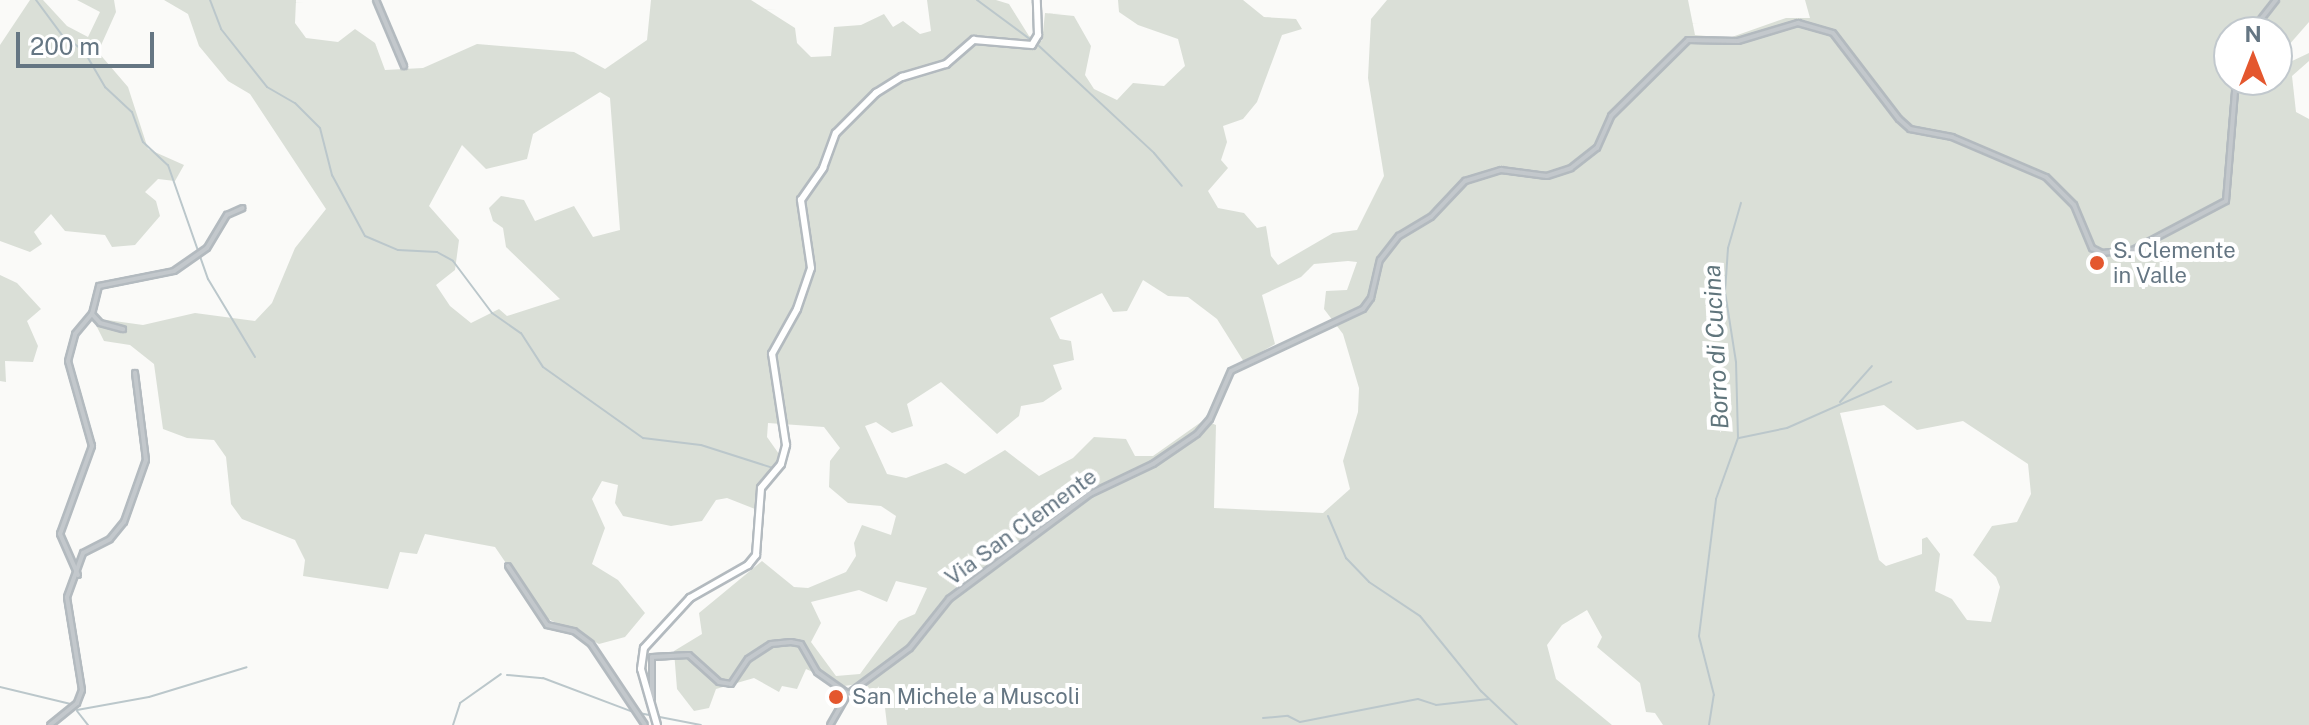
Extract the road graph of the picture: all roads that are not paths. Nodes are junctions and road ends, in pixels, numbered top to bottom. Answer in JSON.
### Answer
{"nodes":[{"id":1,"x":376,"y":0,"type":"edge"},
{"id":2,"x":1037,"y":0,"type":"edge"},
{"id":3,"x":2276,"y":0,"type":"edge"},
{"id":4,"x":2264,"y":16,"type":"edge"},
{"id":5,"x":404,"y":66,"type":"dead end"},
{"id":6,"x":2235,"y":96,"type":"edge"},
{"id":7,"x":243,"y":208,"type":"dead end"},
{"id":8,"x":92,"y":314,"type":"junction"},
{"id":9,"x":123,"y":329,"type":"dead end"},
{"id":10,"x":135,"y":373,"type":"dead end"},
{"id":11,"x":508,"y":566,"type":"dead end"},
{"id":12,"x":78,"y":575,"type":"junction"},
{"id":13,"x":848,"y":694,"type":"junction"},
{"id":14,"x":654,"y":715,"type":"edge"},
{"id":15,"x":50,"y":725,"type":"edge"},
{"id":16,"x":645,"y":725,"type":"edge"},
{"id":17,"x":830,"y":725,"type":"edge"}],
"edges":[{"from":1,"to":5,"type":"street"},
{"from":2,"to":14,"type":"main road"},
{"from":3,"to":4,"type":"street"},
{"from":6,"to":13,"type":"street","name":"Via San Clemente"},
{"from":7,"to":8,"type":"street"},
{"from":8,"to":9,"type":"street"},
{"from":8,"to":12,"type":"street"},
{"from":10,"to":12,"type":"street"},
{"from":11,"to":16,"type":"street"},
{"from":12,"to":15,"type":"street"},
{"from":13,"to":14,"type":"street"},
{"from":13,"to":17,"type":"street","name":"Via San Clemente"}]}
